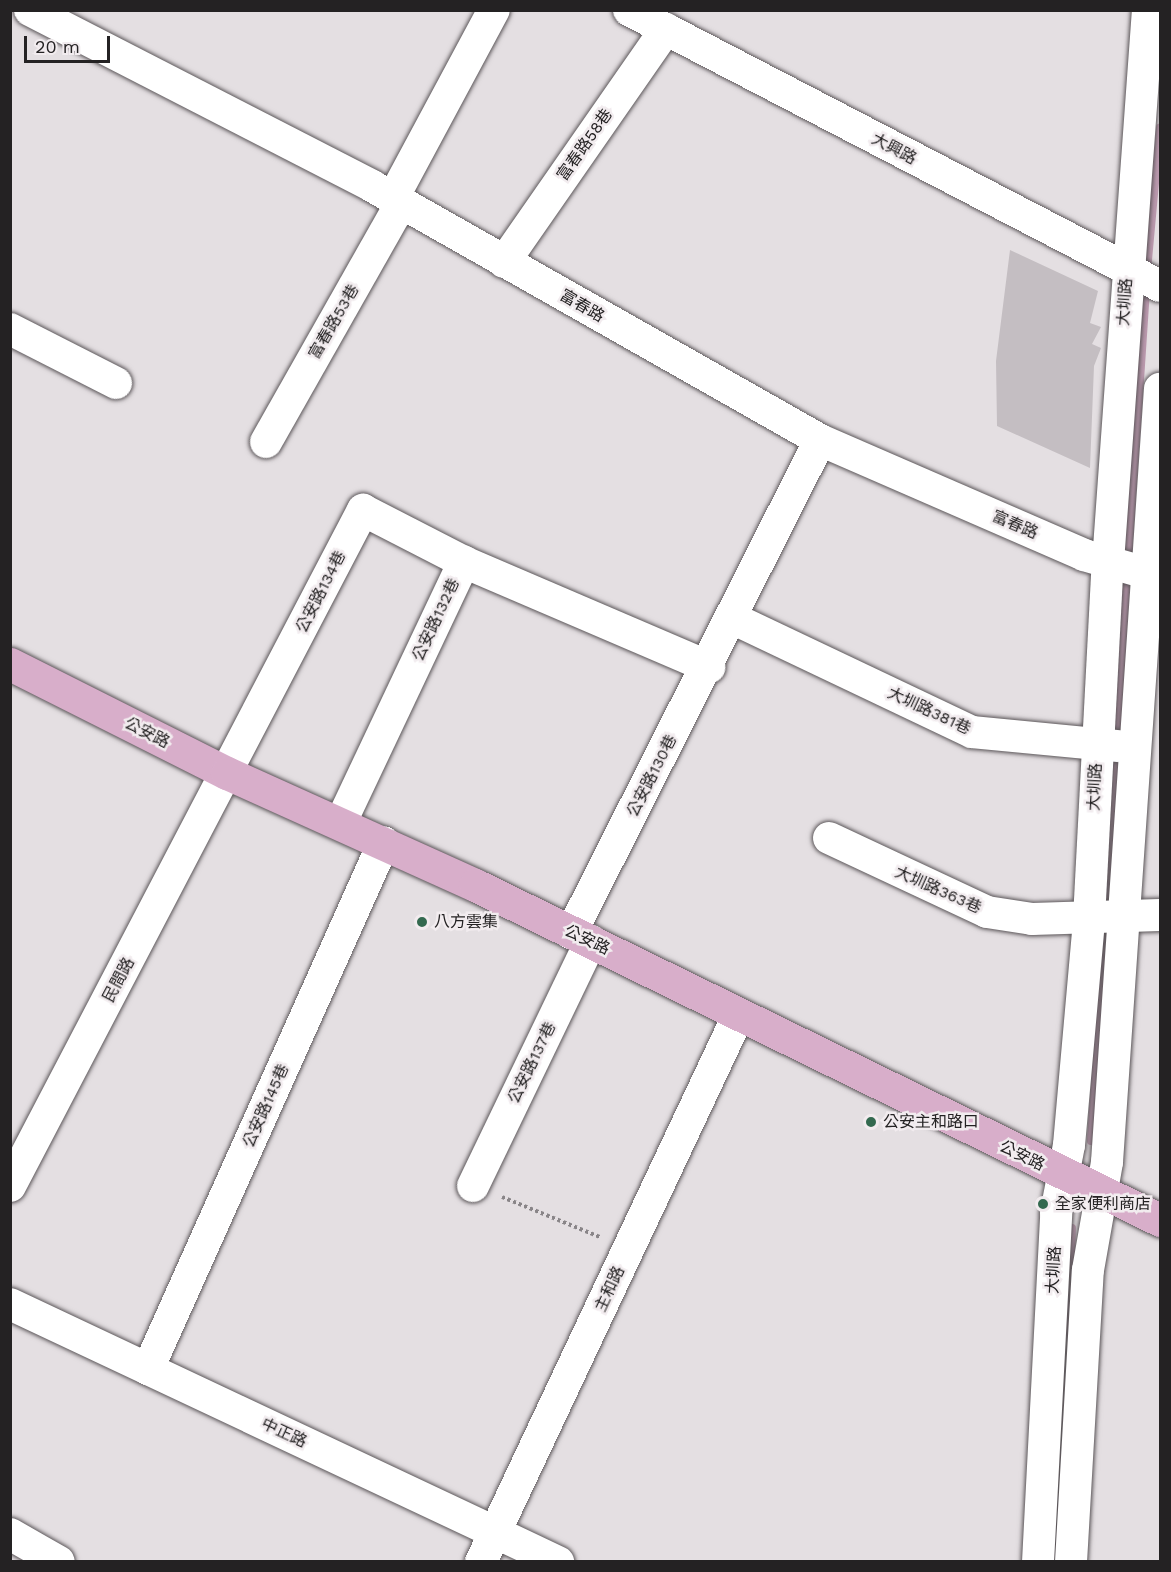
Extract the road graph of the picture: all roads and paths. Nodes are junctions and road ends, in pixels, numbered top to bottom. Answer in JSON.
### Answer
{"nodes":[{"id":1,"x":30,"y":10,"type":"edge"},
{"id":2,"x":494,"y":10,"type":"edge"},
{"id":3,"x":629,"y":10,"type":"edge"},
{"id":4,"x":1148,"y":10,"type":"edge"},
{"id":5,"x":666,"y":29,"type":"junction"},
{"id":6,"x":397,"y":200,"type":"junction"},
{"id":7,"x":504,"y":262,"type":"junction"},
{"id":8,"x":1127,"y":272,"type":"junction"},
{"id":9,"x":1161,"y":286,"type":"edge"},
{"id":10,"x":10,"y":329,"type":"edge"},
{"id":11,"x":116,"y":383,"type":"dead end"},
{"id":12,"x":1161,"y":389,"type":"edge"},
{"id":13,"x":820,"y":441,"type":"junction"},
{"id":14,"x":266,"y":442,"type":"dead end"},
{"id":15,"x":464,"y":562,"type":"junction"},
{"id":16,"x":1108,"y":562,"type":"junction"},
{"id":17,"x":1153,"y":575,"type":"edge"},
{"id":18,"x":734,"y":619,"type":"junction"},
{"id":19,"x":709,"y":667,"type":"junction"},
{"id":20,"x":13,"y":671,"type":"edge"},
{"id":21,"x":1098,"y":743,"type":"junction"},
{"id":22,"x":1138,"y":749,"type":"junction"},
{"id":23,"x":227,"y":773,"type":"junction"},
{"id":24,"x":341,"y":822,"type":"junction"},
{"id":25,"x":829,"y":838,"type":"dead end"},
{"id":26,"x":384,"y":842,"type":"junction"},
{"id":27,"x":1161,"y":915,"type":"edge"},
{"id":28,"x":1126,"y":917,"type":"junction"},
{"id":29,"x":1089,"y":919,"type":"junction"},
{"id":30,"x":581,"y":937,"type":"junction"},
{"id":31,"x":738,"y":1016,"type":"junction"},
{"id":32,"x":1061,"y":1174,"type":"junction"},
{"id":33,"x":10,"y":1186,"type":"edge"},
{"id":34,"x":474,"y":1186,"type":"joint"},
{"id":35,"x":1102,"y":1193,"type":"junction"},
{"id":36,"x":1161,"y":1220,"type":"edge"},
{"id":37,"x":629,"y":1249,"type":"junction"},
{"id":38,"x":10,"y":1304,"type":"edge"},
{"id":39,"x":148,"y":1369,"type":"junction"},
{"id":40,"x":495,"y":1532,"type":"junction"},
{"id":41,"x":10,"y":1534,"type":"edge"},
{"id":42,"x":59,"y":1562,"type":"edge"},
{"id":43,"x":481,"y":1562,"type":"edge"},
{"id":44,"x":558,"y":1562,"type":"edge"},
{"id":45,"x":1038,"y":1562,"type":"edge"},
{"id":46,"x":1071,"y":1562,"type":"edge"}],
"edges":[{"from":1,"to":6,"type":"street","name":"富春路"},
{"from":2,"to":6,"type":"street","name":"富春路53巷"},
{"from":3,"to":5,"type":"street","name":"大興路"},
{"from":4,"to":8,"type":"street","name":"大圳路"},
{"from":5,"to":7,"type":"street","name":"富春路58巷"},
{"from":5,"to":8,"type":"street","name":"大興路"},
{"from":6,"to":7,"type":"street","name":"富春路"},
{"from":6,"to":14,"type":"street","name":"富春路53巷"},
{"from":7,"to":13,"type":"street","name":"富春路"},
{"from":8,"to":9,"type":"street","name":"大興路"},
{"from":8,"to":16,"type":"street","name":"大圳路"},
{"from":10,"to":11,"type":"street"},
{"from":12,"to":17,"type":"street","name":"大圳路"},
{"from":13,"to":16,"type":"street","name":"富春路"},
{"from":13,"to":18,"type":"street","name":"公安路130巷"},
{"from":15,"to":19,"type":"street","name":"公安路132巷"},
{"from":15,"to":23,"type":"street","name":"公安路134巷"},
{"from":15,"to":24,"type":"street","name":"公安路132巷"},
{"from":16,"to":17,"type":"street","name":"富春路"},
{"from":16,"to":21,"type":"street","name":"大圳路"},
{"from":17,"to":22,"type":"street","name":"大圳路"},
{"from":18,"to":19,"type":"street","name":"公安路130巷"},
{"from":18,"to":21,"type":"street","name":"大圳路381巷"},
{"from":19,"to":30,"type":"street","name":"公安路130巷"},
{"from":20,"to":23,"type":"main road","name":"公安路"},
{"from":21,"to":22,"type":"street","name":"大圳路381巷"},
{"from":21,"to":29,"type":"street","name":"大圳路"},
{"from":22,"to":28,"type":"street","name":"大圳路"},
{"from":23,"to":24,"type":"main road","name":"公安路"},
{"from":23,"to":33,"type":"street","name":"民間路"},
{"from":24,"to":26,"type":"main road","name":"公安路"},
{"from":25,"to":29,"type":"street","name":"大圳路363巷"},
{"from":26,"to":30,"type":"main road","name":"公安路"},
{"from":26,"to":39,"type":"street","name":"公安路145巷"},
{"from":27,"to":28,"type":"street","name":"大圳路363巷"},
{"from":28,"to":29,"type":"street","name":"大圳路363巷"},
{"from":28,"to":35,"type":"street","name":"大圳路"},
{"from":29,"to":32,"type":"street","name":"大圳路"},
{"from":30,"to":31,"type":"main road","name":"公安路"},
{"from":30,"to":34,"type":"street","name":"公安路137巷"},
{"from":31,"to":32,"type":"main road","name":"公安路"},
{"from":31,"to":37,"type":"street","name":"主和路"},
{"from":32,"to":35,"type":"main road","name":"公安路"},
{"from":32,"to":45,"type":"street","name":"大圳路"},
{"from":34,"to":37,"type":"path"},
{"from":35,"to":36,"type":"main road","name":"公安路"},
{"from":35,"to":46,"type":"street","name":"大圳路"},
{"from":37,"to":40,"type":"street","name":"主和路"},
{"from":38,"to":39,"type":"street","name":"中正路"},
{"from":39,"to":40,"type":"street","name":"中正路"},
{"from":40,"to":43,"type":"street","name":"主和路"},
{"from":40,"to":44,"type":"street","name":"中正路"},
{"from":41,"to":42,"type":"street"}]}
